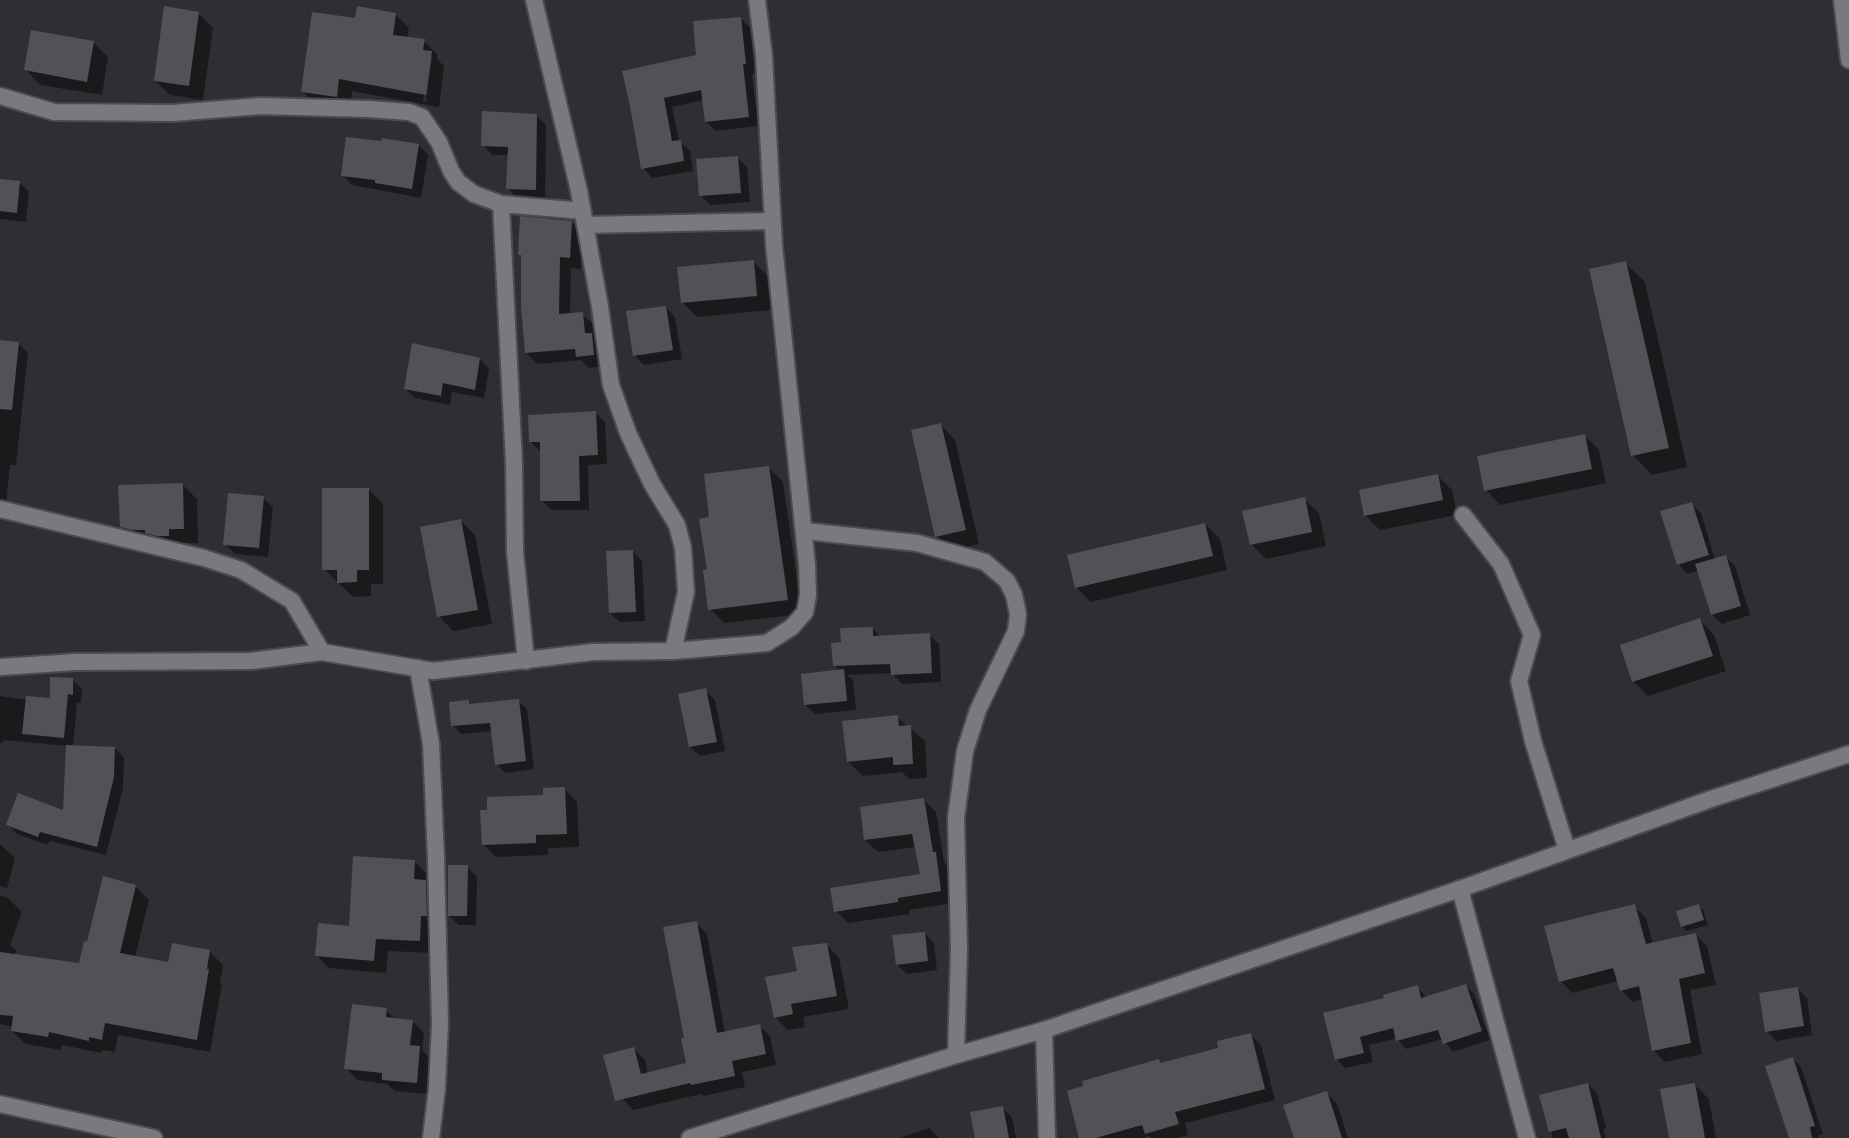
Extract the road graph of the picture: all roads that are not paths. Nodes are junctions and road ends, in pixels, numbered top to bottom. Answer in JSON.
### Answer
{"nodes":[{"id":1,"x":534,"y":0,"type":"edge"},
{"id":2,"x":757,"y":0,"type":"edge"},
{"id":3,"x":1842,"y":0,"type":"edge"},
{"id":4,"x":1849,"y":60,"type":"edge"},
{"id":5,"x":0,"y":96,"type":"edge"},
{"id":6,"x":501,"y":204,"type":"junction"},
{"id":7,"x":584,"y":218,"type":"junction"},
{"id":8,"x":772,"y":221,"type":"junction"},
{"id":9,"x":0,"y":509,"type":"edge"},
{"id":10,"x":1463,"y":515,"type":"dead end"},
{"id":11,"x":805,"y":531,"type":"junction"},
{"id":12,"x":673,"y":651,"type":"junction"},
{"id":13,"x":322,"y":652,"type":"junction"},
{"id":14,"x":526,"y":661,"type":"junction"},
{"id":15,"x":0,"y":667,"type":"edge"},
{"id":16,"x":418,"y":668,"type":"junction"},
{"id":17,"x":1849,"y":754,"type":"edge"},
{"id":18,"x":1567,"y":850,"type":"junction"},
{"id":19,"x":1460,"y":889,"type":"junction"},
{"id":20,"x":1044,"y":1030,"type":"junction"},
{"id":21,"x":956,"y":1055,"type":"junction"},
{"id":22,"x":0,"y":1104,"type":"edge"},
{"id":23,"x":154,"y":1138,"type":"edge"},
{"id":24,"x":431,"y":1138,"type":"edge"},
{"id":25,"x":690,"y":1138,"type":"edge"},
{"id":26,"x":1047,"y":1138,"type":"edge"},
{"id":27,"x":1527,"y":1138,"type":"edge"}],
"edges":[{"from":1,"to":7,"type":"street"},
{"from":2,"to":8,"type":"street"},
{"from":3,"to":4,"type":"street"},
{"from":5,"to":6,"type":"street"},
{"from":6,"to":7,"type":"street"},
{"from":6,"to":14,"type":"street"},
{"from":7,"to":8,"type":"street"},
{"from":7,"to":12,"type":"street"},
{"from":8,"to":11,"type":"street"},
{"from":9,"to":13,"type":"street"},
{"from":10,"to":18,"type":"street"},
{"from":11,"to":12,"type":"street"},
{"from":11,"to":21,"type":"street"},
{"from":12,"to":14,"type":"street"},
{"from":13,"to":15,"type":"street"},
{"from":13,"to":16,"type":"street"},
{"from":14,"to":16,"type":"street"},
{"from":16,"to":24,"type":"street"},
{"from":17,"to":18,"type":"street"},
{"from":18,"to":19,"type":"street"},
{"from":19,"to":20,"type":"street"},
{"from":19,"to":27,"type":"street"},
{"from":20,"to":21,"type":"street"},
{"from":20,"to":26,"type":"street"},
{"from":21,"to":25,"type":"street"},
{"from":22,"to":23,"type":"street"}]}
